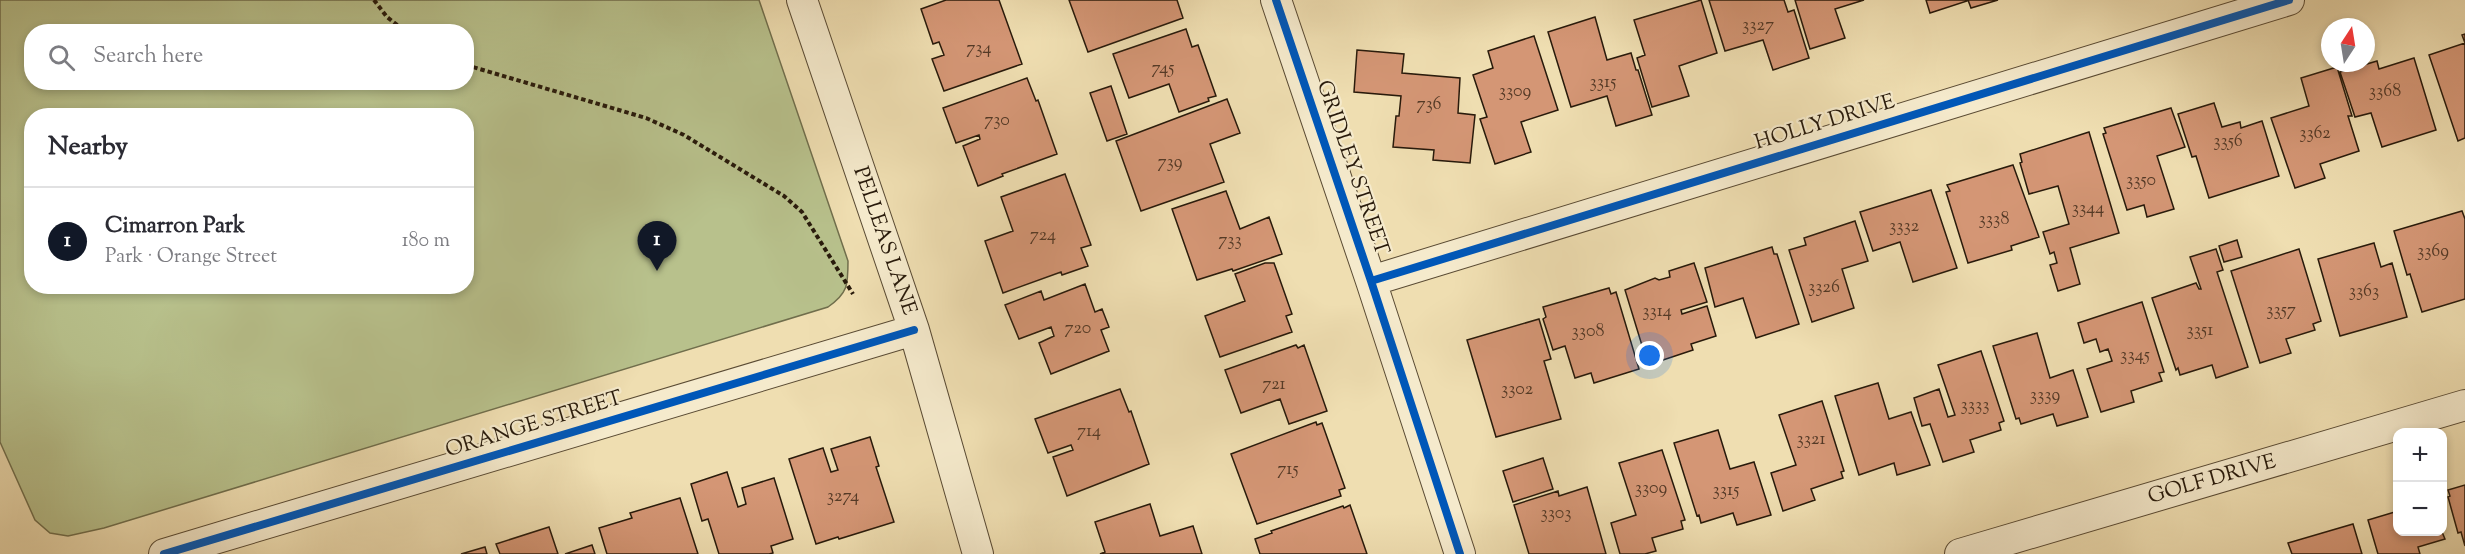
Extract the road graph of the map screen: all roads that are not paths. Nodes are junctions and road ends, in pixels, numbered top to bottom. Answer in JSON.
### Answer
{"nodes":[{"id":1,"x":802,"y":0,"type":"edge"},
{"id":2,"x":1276,"y":0,"type":"edge"},
{"id":3,"x":2289,"y":0,"type":"edge"},
{"id":4,"x":1371,"y":281,"type":"junction"},
{"id":5,"x":914,"y":330,"type":"junction"},
{"id":6,"x":2465,"y":405,"type":"edge"},
{"id":7,"x":165,"y":554,"type":"edge"},
{"id":8,"x":978,"y":554,"type":"edge"},
{"id":9,"x":1460,"y":554,"type":"edge"},
{"id":10,"x":1960,"y":554,"type":"edge"}],
"edges":[{"from":1,"to":5,"type":"street","name":"PELLEAS LANE"},
{"from":2,"to":4,"type":"street","name":"GRIDLEY STREET"},
{"from":3,"to":4,"type":"street","name":"HOLLY DRIVE"},
{"from":4,"to":9,"type":"street","name":"GRIDLEY STREET"},
{"from":5,"to":7,"type":"street","name":"ORANGE STREET"},
{"from":5,"to":8,"type":"street","name":"PELLEAS LANE"},
{"from":6,"to":10,"type":"street","name":"GOLF DRIVE"}]}
